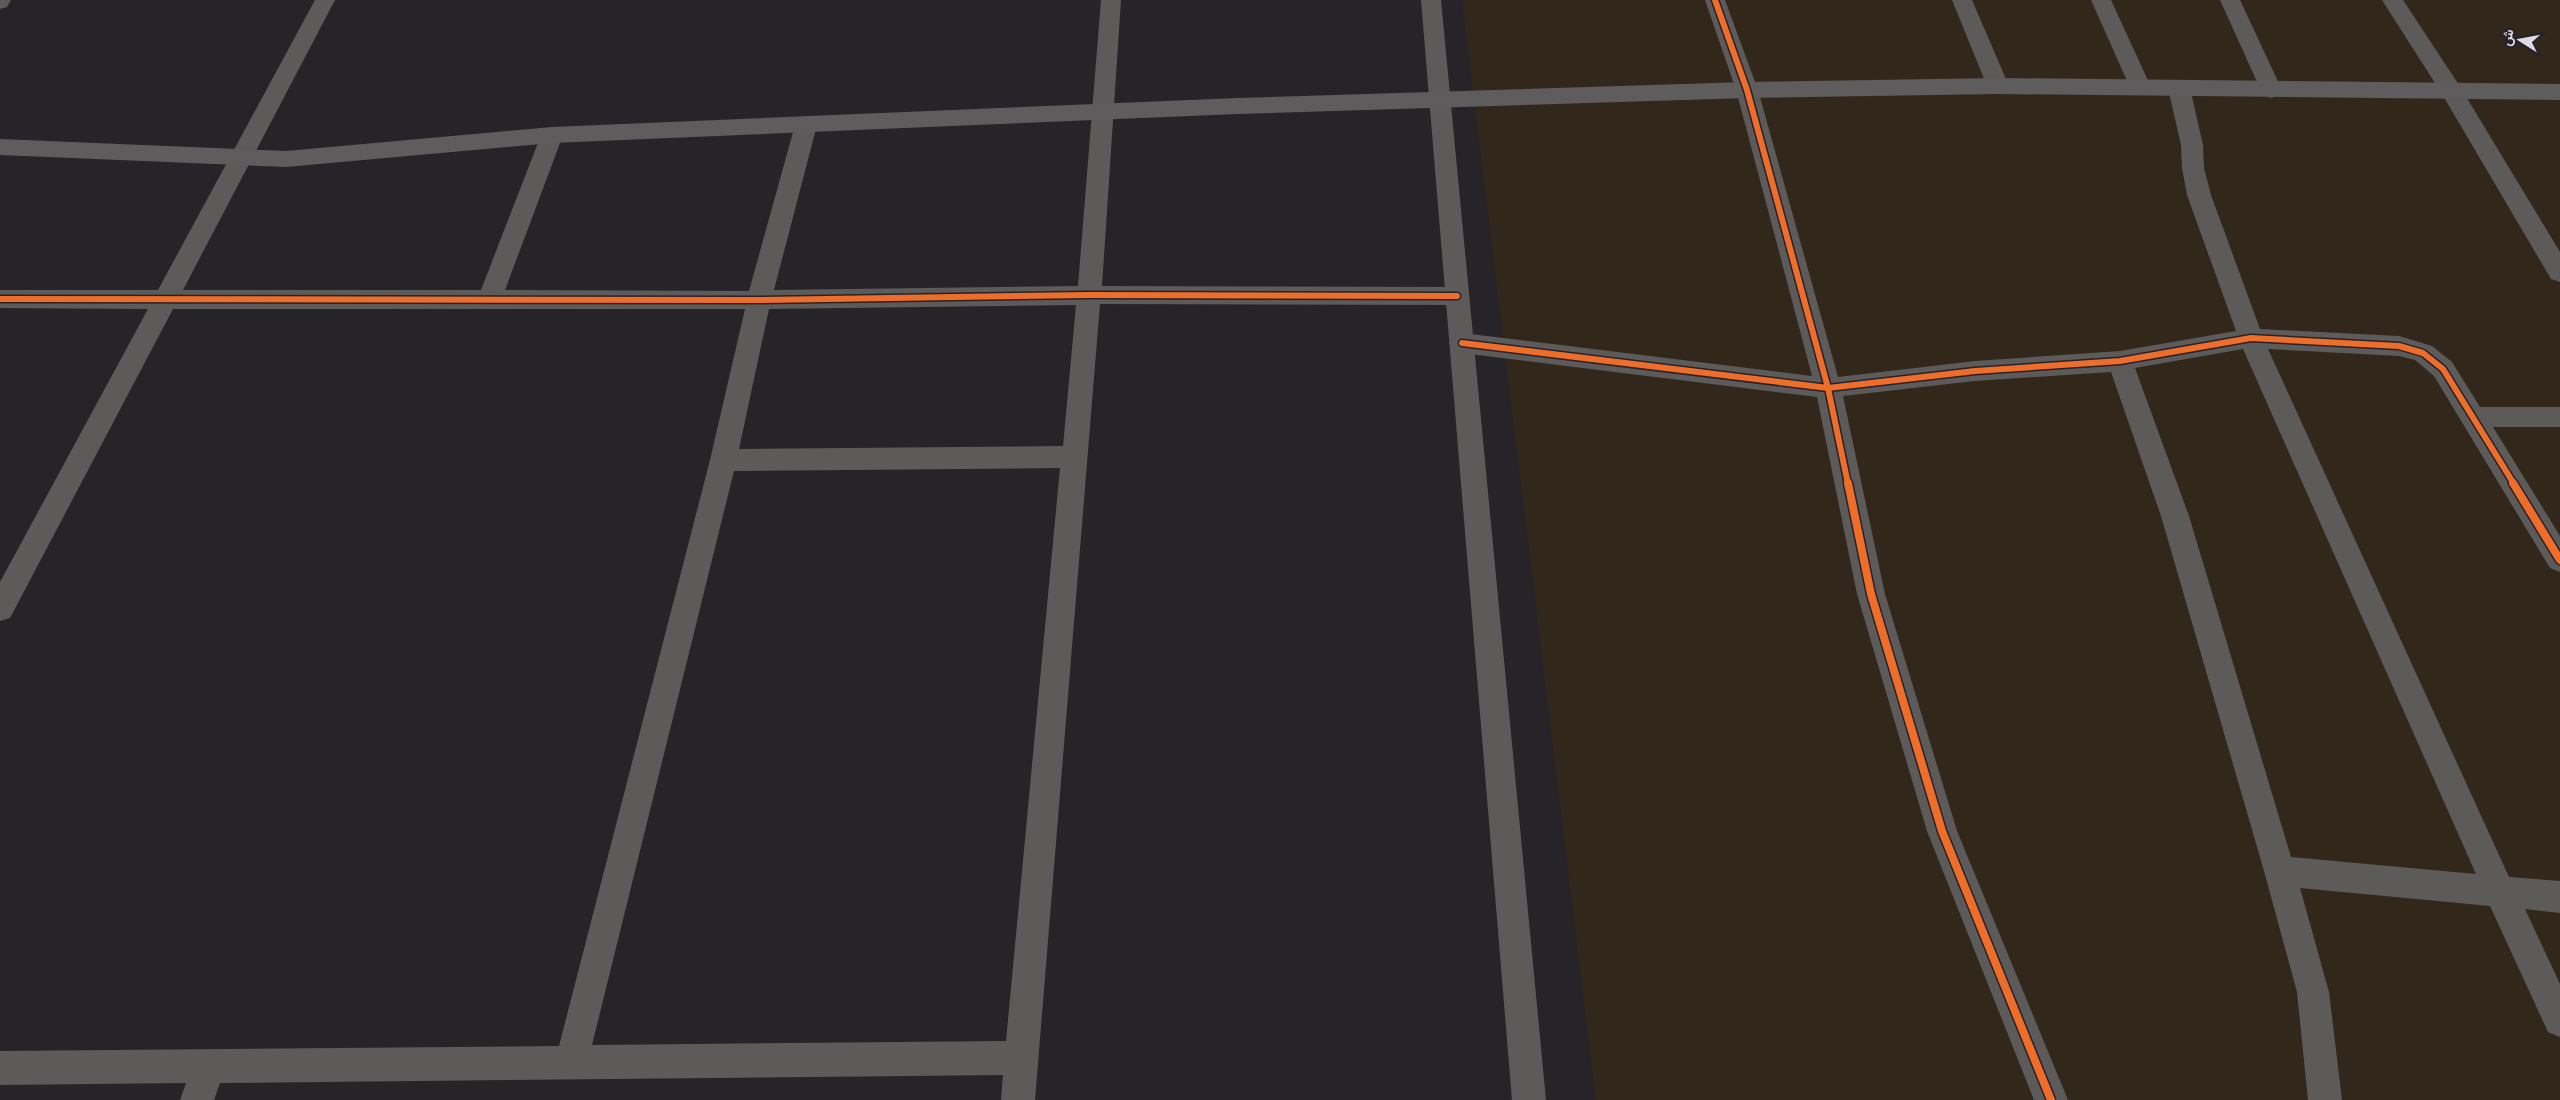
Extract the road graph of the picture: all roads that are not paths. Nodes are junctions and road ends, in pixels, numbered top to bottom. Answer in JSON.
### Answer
{"nodes":[{"id":1,"x":325,"y":0,"type":"edge"},
{"id":2,"x":1111,"y":0,"type":"edge"},
{"id":3,"x":1431,"y":0,"type":"edge"},
{"id":4,"x":1715,"y":0,"type":"edge"},
{"id":5,"x":1962,"y":0,"type":"edge"},
{"id":6,"x":2101,"y":0,"type":"edge"},
{"id":7,"x":2230,"y":0,"type":"edge"},
{"id":8,"x":2392,"y":0,"type":"edge"},
{"id":9,"x":1998,"y":86,"type":"junction"},
{"id":10,"x":2140,"y":87,"type":"junction"},
{"id":11,"x":2179,"y":88,"type":"junction"},
{"id":12,"x":1747,"y":90,"type":"junction"},
{"id":13,"x":2271,"y":90,"type":"junction"},
{"id":14,"x":2451,"y":90,"type":"junction"},
{"id":15,"x":2560,"y":92,"type":"edge"},
{"id":16,"x":1441,"y":100,"type":"junction"},
{"id":17,"x":1103,"y":112,"type":"junction"},
{"id":18,"x":806,"y":125,"type":"junction"},
{"id":19,"x":552,"y":134,"type":"junction"},
{"id":20,"x":0,"y":147,"type":"edge"},
{"id":21,"x":241,"y":157,"type":"junction"},
{"id":22,"x":2560,"y":273,"type":"edge"},
{"id":23,"x":1089,"y":295,"type":"junction"},
{"id":24,"x":1458,"y":296,"type":"junction"},
{"id":25,"x":165,"y":298,"type":"junction"},
{"id":26,"x":0,"y":299,"type":"edge"},
{"id":27,"x":490,"y":299,"type":"junction"},
{"id":28,"x":759,"y":300,"type":"junction"},
{"id":29,"x":2251,"y":338,"type":"junction"},
{"id":30,"x":1462,"y":343,"type":"junction"},
{"id":31,"x":2120,"y":361,"type":"junction"},
{"id":32,"x":1828,"y":388,"type":"junction"},
{"id":33,"x":2473,"y":417,"type":"junction"},
{"id":34,"x":2560,"y":417,"type":"edge"},
{"id":35,"x":1075,"y":457,"type":"junction"},
{"id":36,"x":723,"y":460,"type":"junction"},
{"id":37,"x":2560,"y":560,"type":"edge"},
{"id":38,"x":0,"y":609,"type":"edge"},
{"id":39,"x":2280,"y":871,"type":"junction"},
{"id":40,"x":2500,"y":892,"type":"junction"},
{"id":41,"x":2560,"y":897,"type":"edge"},
{"id":42,"x":2560,"y":1020,"type":"edge"},
{"id":43,"x":1022,"y":1058,"type":"junction"},
{"id":44,"x":571,"y":1064,"type":"junction"},
{"id":45,"x":0,"y":1068,"type":"edge"},
{"id":46,"x":209,"y":1068,"type":"junction"},
{"id":47,"x":197,"y":1100,"type":"edge"},
{"id":48,"x":1018,"y":1100,"type":"edge"},
{"id":49,"x":1530,"y":1100,"type":"edge"},
{"id":50,"x":2051,"y":1100,"type":"edge"},
{"id":51,"x":2325,"y":1100,"type":"edge"}],
"edges":[{"from":1,"to":21,"type":"street"},
{"from":2,"to":17,"type":"street"},
{"from":3,"to":16,"type":"street"},
{"from":4,"to":12,"type":"street"},
{"from":5,"to":9,"type":"street"},
{"from":6,"to":10,"type":"street"},
{"from":7,"to":13,"type":"street"},
{"from":8,"to":14,"type":"street"},
{"from":9,"to":10,"type":"main road"},
{"from":9,"to":12,"type":"main road"},
{"from":10,"to":11,"type":"main road"},
{"from":11,"to":13,"type":"main road"},
{"from":11,"to":29,"type":"street"},
{"from":12,"to":16,"type":"main road"},
{"from":12,"to":32,"type":"street"},
{"from":13,"to":14,"type":"main road"},
{"from":14,"to":15,"type":"main road"},
{"from":14,"to":22,"type":"street"},
{"from":16,"to":17,"type":"main road"},
{"from":16,"to":24,"type":"street"},
{"from":17,"to":18,"type":"main road"},
{"from":17,"to":23,"type":"street"},
{"from":18,"to":19,"type":"main road"},
{"from":18,"to":28,"type":"street"},
{"from":19,"to":21,"type":"main road"},
{"from":19,"to":27,"type":"street"},
{"from":20,"to":21,"type":"main road"},
{"from":21,"to":25,"type":"street"},
{"from":23,"to":24,"type":"street"},
{"from":23,"to":28,"type":"street"},
{"from":23,"to":35,"type":"street"},
{"from":24,"to":30,"type":"street"},
{"from":25,"to":26,"type":"street"},
{"from":25,"to":27,"type":"street"},
{"from":25,"to":38,"type":"street"},
{"from":27,"to":28,"type":"street"},
{"from":28,"to":36,"type":"street"},
{"from":29,"to":31,"type":"street"},
{"from":29,"to":33,"type":"street"},
{"from":29,"to":40,"type":"street"},
{"from":30,"to":32,"type":"street"},
{"from":30,"to":49,"type":"street"},
{"from":31,"to":32,"type":"street"},
{"from":31,"to":39,"type":"street"},
{"from":32,"to":50,"type":"street"},
{"from":33,"to":34,"type":"street"},
{"from":33,"to":37,"type":"street"},
{"from":35,"to":36,"type":"street"},
{"from":35,"to":43,"type":"street"},
{"from":36,"to":44,"type":"street"},
{"from":39,"to":40,"type":"street"},
{"from":39,"to":51,"type":"street"},
{"from":40,"to":41,"type":"street"},
{"from":40,"to":42,"type":"street"},
{"from":43,"to":44,"type":"street"},
{"from":43,"to":48,"type":"street"},
{"from":44,"to":46,"type":"street"},
{"from":45,"to":46,"type":"street"},
{"from":46,"to":47,"type":"street"}]}
